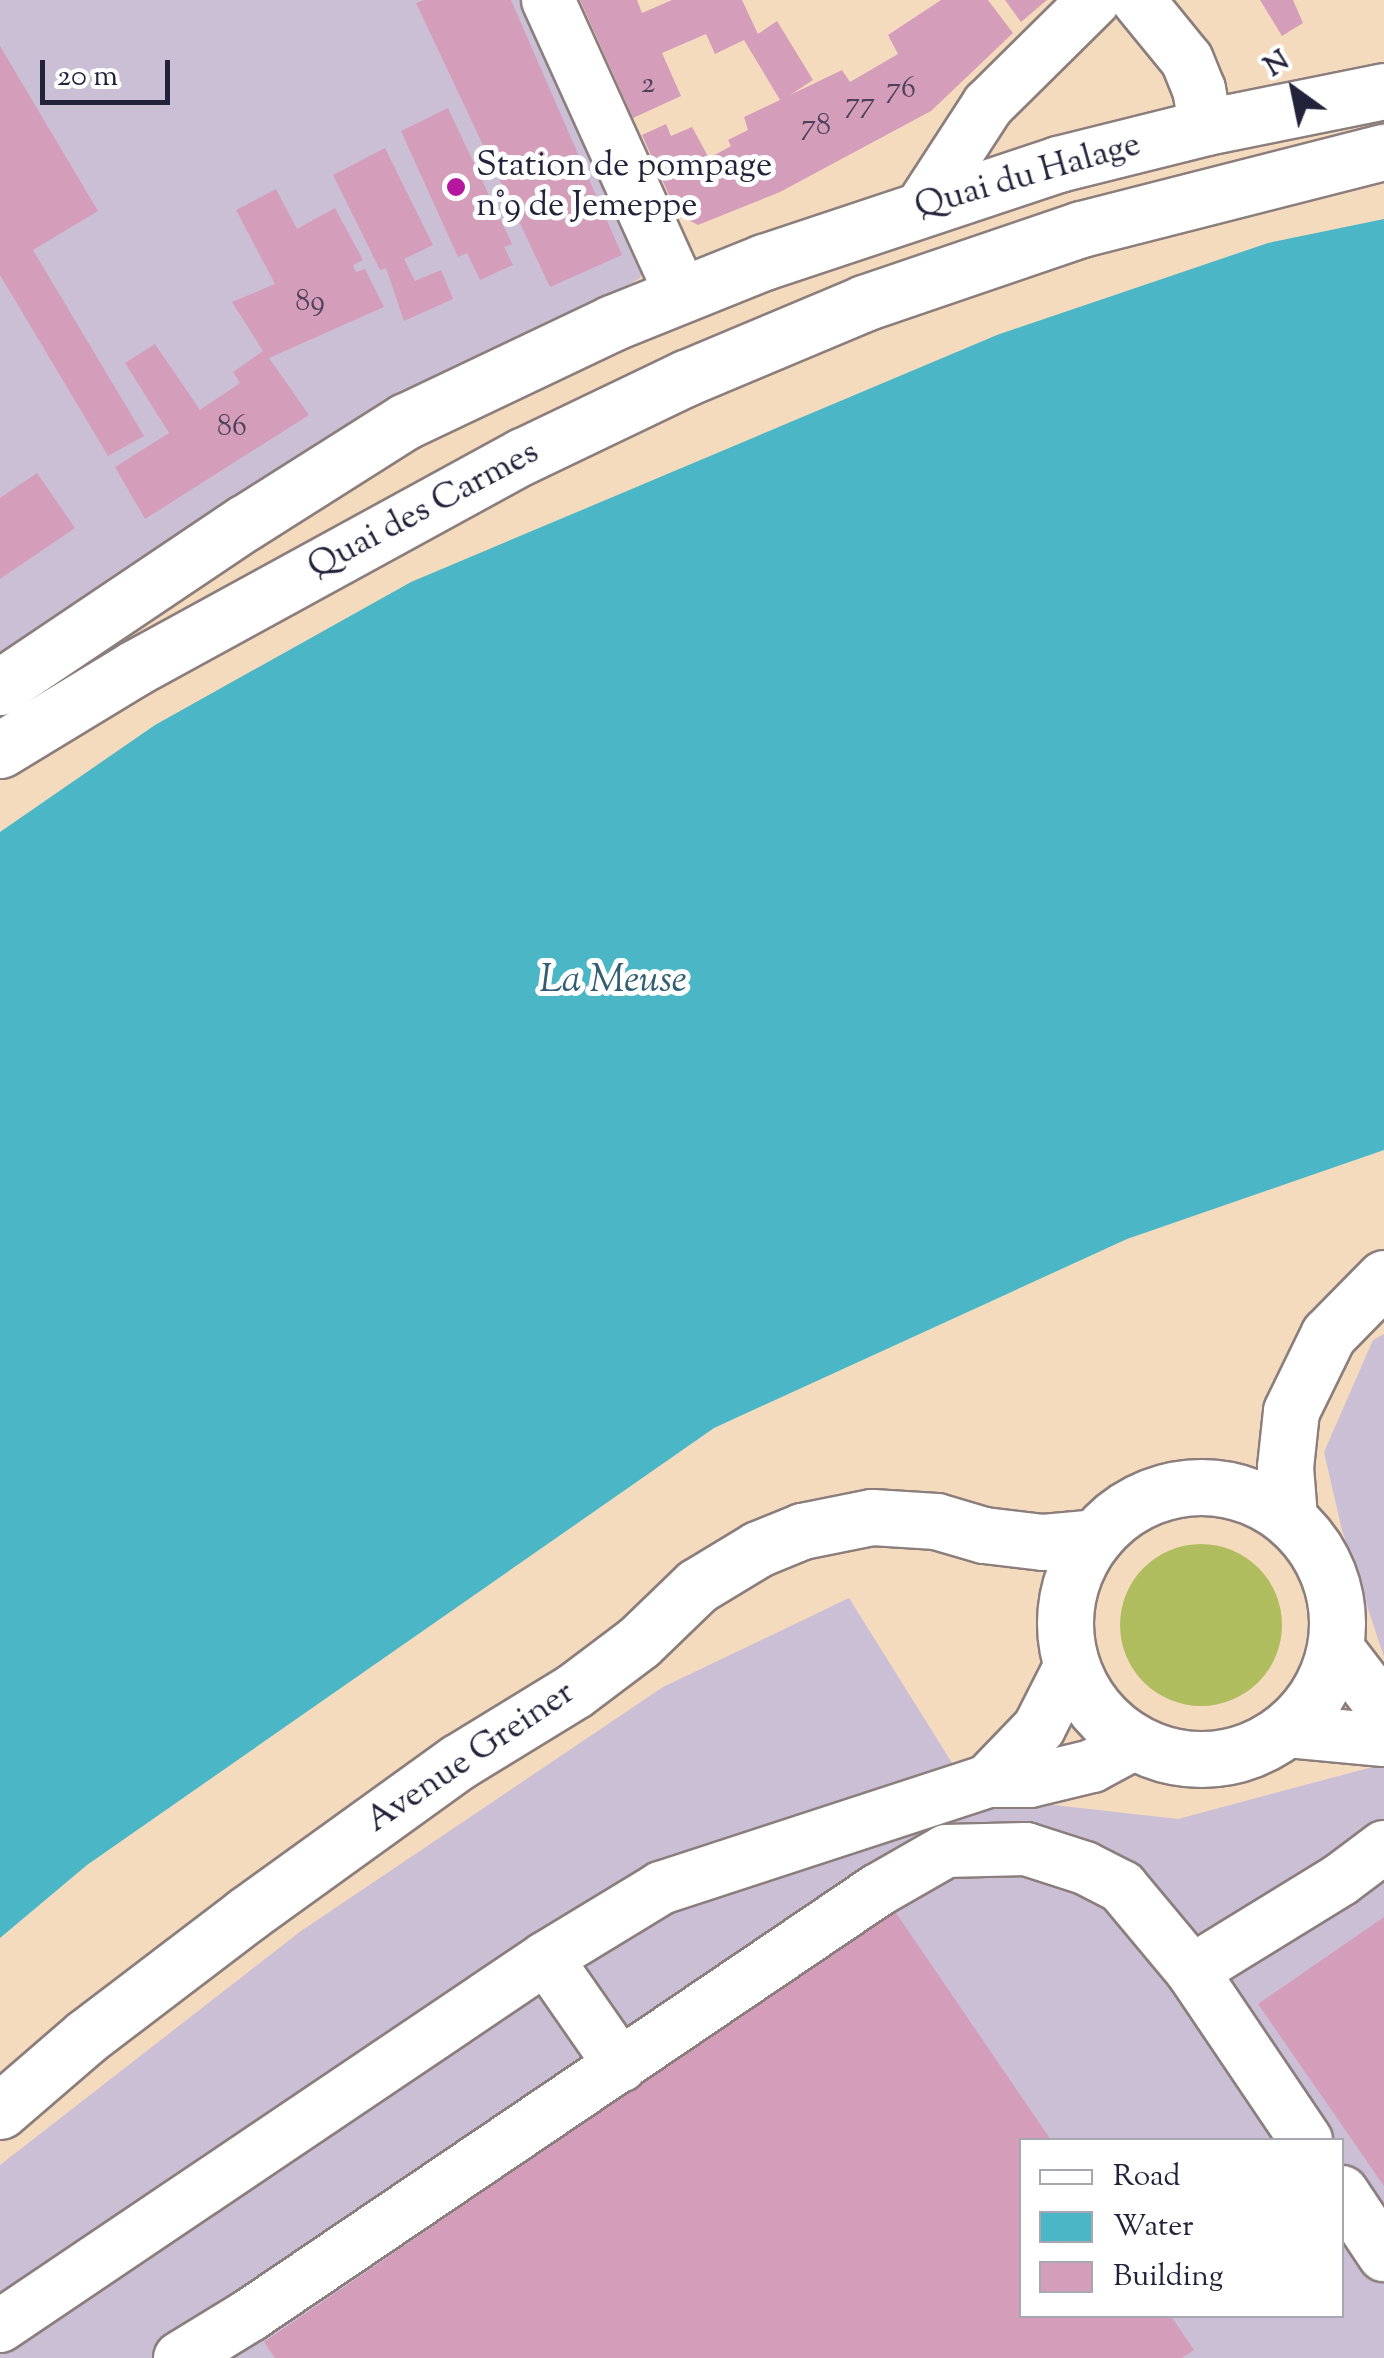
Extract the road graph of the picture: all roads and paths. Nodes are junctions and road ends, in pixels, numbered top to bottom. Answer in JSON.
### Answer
{"nodes":[{"id":1,"x":548,"y":0,"type":"edge"},
{"id":2,"x":1094,"y":0,"type":"edge"},
{"id":3,"x":1138,"y":0,"type":"edge"},
{"id":4,"x":1384,"y":92,"type":"edge"},
{"id":5,"x":1206,"y":127,"type":"junction"},
{"id":6,"x":1384,"y":152,"type":"edge"},
{"id":7,"x":921,"y":208,"type":"junction"},
{"id":8,"x":682,"y":296,"type":"junction"},
{"id":9,"x":864,"y":303,"type":"junction"},
{"id":10,"x":0,"y":687,"type":"edge"},
{"id":11,"x":0,"y":750,"type":"edge"},
{"id":12,"x":1384,"y":1278,"type":"edge"},
{"id":13,"x":1291,"y":1411,"type":"junction"},
{"id":14,"x":1218,"y":1488,"type":"junction"},
{"id":15,"x":1289,"y":1517,"type":"junction"},
{"id":16,"x":984,"y":1535,"type":"junction"},
{"id":17,"x":1096,"y":1537,"type":"junction"},
{"id":18,"x":1068,"y":1642,"type":"junction"},
{"id":19,"x":1337,"y":1648,"type":"junction"},
{"id":20,"x":1384,"y":1708,"type":"edge"},
{"id":21,"x":1288,"y":1730,"type":"junction"},
{"id":22,"x":1384,"y":1740,"type":"edge"},
{"id":23,"x":1134,"y":1743,"type":"junction"},
{"id":24,"x":988,"y":1781,"type":"junction"},
{"id":25,"x":1384,"y":1847,"type":"edge"},
{"id":26,"x":546,"y":1958,"type":"junction"},
{"id":27,"x":1192,"y":1971,"type":"junction"},
{"id":28,"x":621,"y":2066,"type":"junction"},
{"id":29,"x":0,"y":2110,"type":"edge"},
{"id":30,"x":1305,"y":2138,"type":"edge"},
{"id":31,"x":1344,"y":2195,"type":"edge"},
{"id":32,"x":1384,"y":2256,"type":"edge"},
{"id":33,"x":0,"y":2326,"type":"edge"},
{"id":34,"x":180,"y":2358,"type":"edge"}],
"edges":[{"from":1,"to":8,"type":"street"},
{"from":2,"to":7,"type":"street"},
{"from":3,"to":5,"type":"street"},
{"from":4,"to":5,"type":"main road","name":"Quai du Halage"},
{"from":5,"to":7,"type":"main road","name":"Quai du Halage"},
{"from":5,"to":9,"type":"main road"},
{"from":6,"to":9,"type":"main road","name":"Quai du Halage"},
{"from":7,"to":8,"type":"main road","name":"Quai du Halage"},
{"from":8,"to":10,"type":"main road"},
{"from":9,"to":11,"type":"main road","name":"Quai des Carmes"},
{"from":12,"to":13,"type":"main road"},
{"from":13,"to":14,"type":"main road"},
{"from":13,"to":15,"type":"main road"},
{"from":14,"to":15,"type":"main road"},
{"from":14,"to":17,"type":"main road"},
{"from":15,"to":19,"type":"main road"},
{"from":16,"to":17,"type":"main road","name":"Avenue Greiner"},
{"from":16,"to":18,"type":"main road"},
{"from":16,"to":29,"type":"main road","name":"Avenue Greiner"},
{"from":17,"to":18,"type":"main road"},
{"from":18,"to":23,"type":"main road"},
{"from":18,"to":24,"type":"street"},
{"from":19,"to":20,"type":"street"},
{"from":19,"to":21,"type":"main road"},
{"from":21,"to":22,"type":"street"},
{"from":21,"to":23,"type":"main road"},
{"from":23,"to":24,"type":"street"},
{"from":24,"to":26,"type":"street"},
{"from":25,"to":27,"type":"street"},
{"from":26,"to":28,"type":"street"},
{"from":26,"to":33,"type":"street"},
{"from":27,"to":28,"type":"street"},
{"from":27,"to":30,"type":"street"},
{"from":28,"to":34,"type":"street"},
{"from":31,"to":32,"type":"street"}]}
